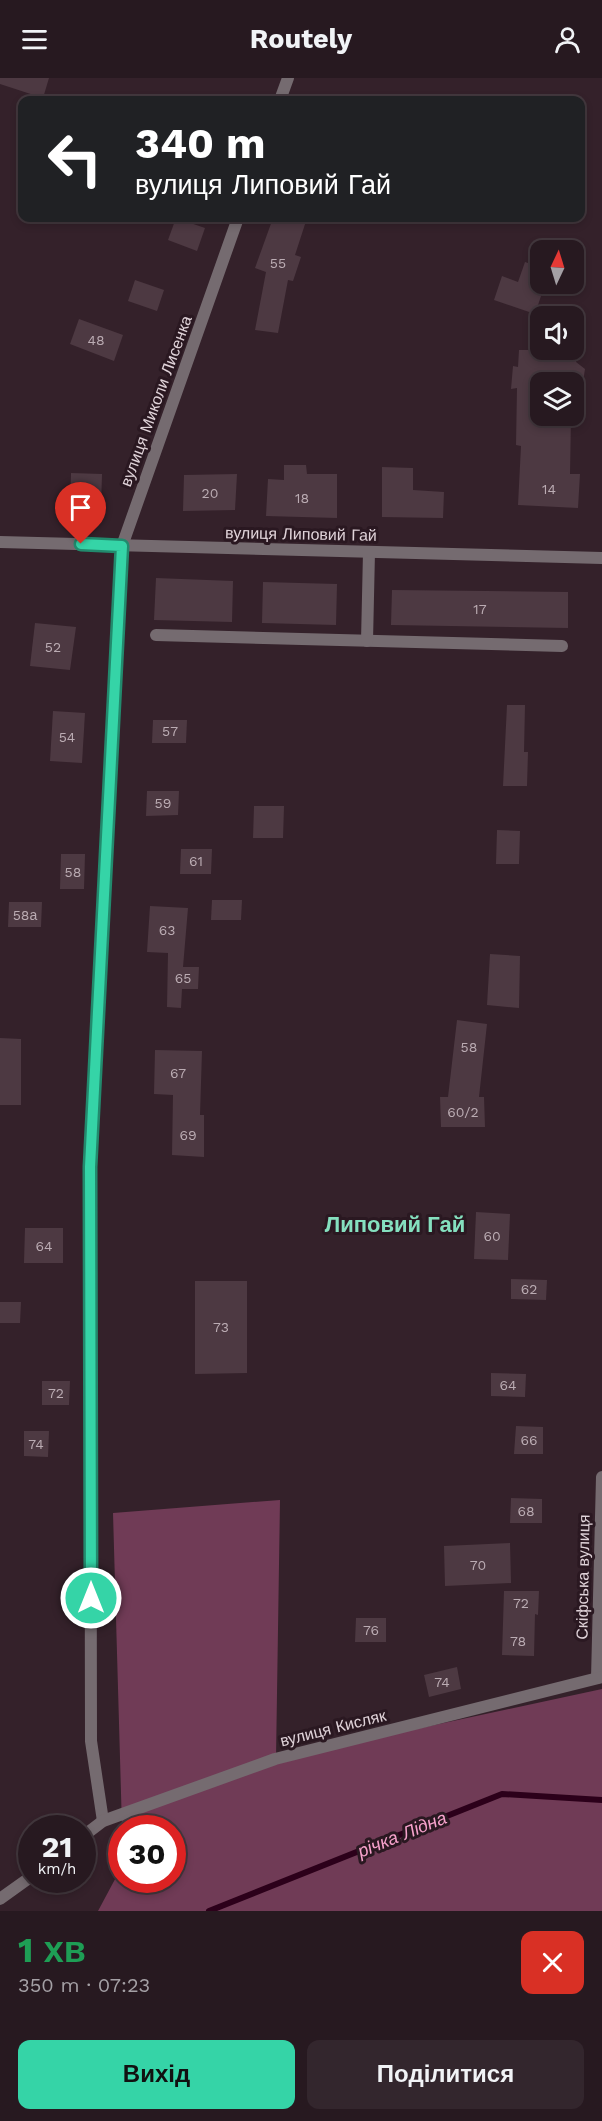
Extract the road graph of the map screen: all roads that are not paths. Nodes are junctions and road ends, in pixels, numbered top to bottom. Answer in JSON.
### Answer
{"nodes":[{"id":1,"x":288,"y":78,"type":"edge"},
{"id":2,"x":281,"y":96,"type":"edge"},
{"id":3,"x":237,"y":222,"type":"edge"},
{"id":4,"x":0,"y":542,"type":"edge"},
{"id":5,"x":122,"y":546,"type":"junction"},
{"id":6,"x":369,"y":552,"type":"junction"},
{"id":7,"x":602,"y":558,"type":"edge"},
{"id":8,"x":156,"y":635,"type":"dead end"},
{"id":9,"x":367,"y":640,"type":"junction"},
{"id":10,"x":562,"y":646,"type":"dead end"},
{"id":11,"x":602,"y":1477,"type":"edge"},
{"id":12,"x":600,"y":1678,"type":"edge"},
{"id":13,"x":103,"y":1821,"type":"junction"},
{"id":14,"x":96,"y":1826,"type":"edge"},
{"id":15,"x":18,"y":1886,"type":"edge"},
{"id":16,"x":0,"y":1899,"type":"edge"}],
"edges":[{"from":1,"to":2,"type":"street"},
{"from":3,"to":5,"type":"street","name":"вулиця Миколи Лисенка"},
{"from":4,"to":5,"type":"street","name":"вулиця Липовий Гай"},
{"from":5,"to":6,"type":"street","name":"вулиця Липовий Гай"},
{"from":5,"to":13,"type":"street","name":"вулиця Миколи Лисенка"},
{"from":6,"to":7,"type":"street","name":"вулиця Липовий Гай"},
{"from":6,"to":9,"type":"street"},
{"from":8,"to":9,"type":"street"},
{"from":9,"to":10,"type":"street"},
{"from":11,"to":12,"type":"street","name":"Скіфська вулиця"},
{"from":12,"to":13,"type":"street","name":"вулиця Кисляк"},
{"from":13,"to":14,"type":"street","name":"вулиця Кисляк"},
{"from":15,"to":16,"type":"street"}]}
